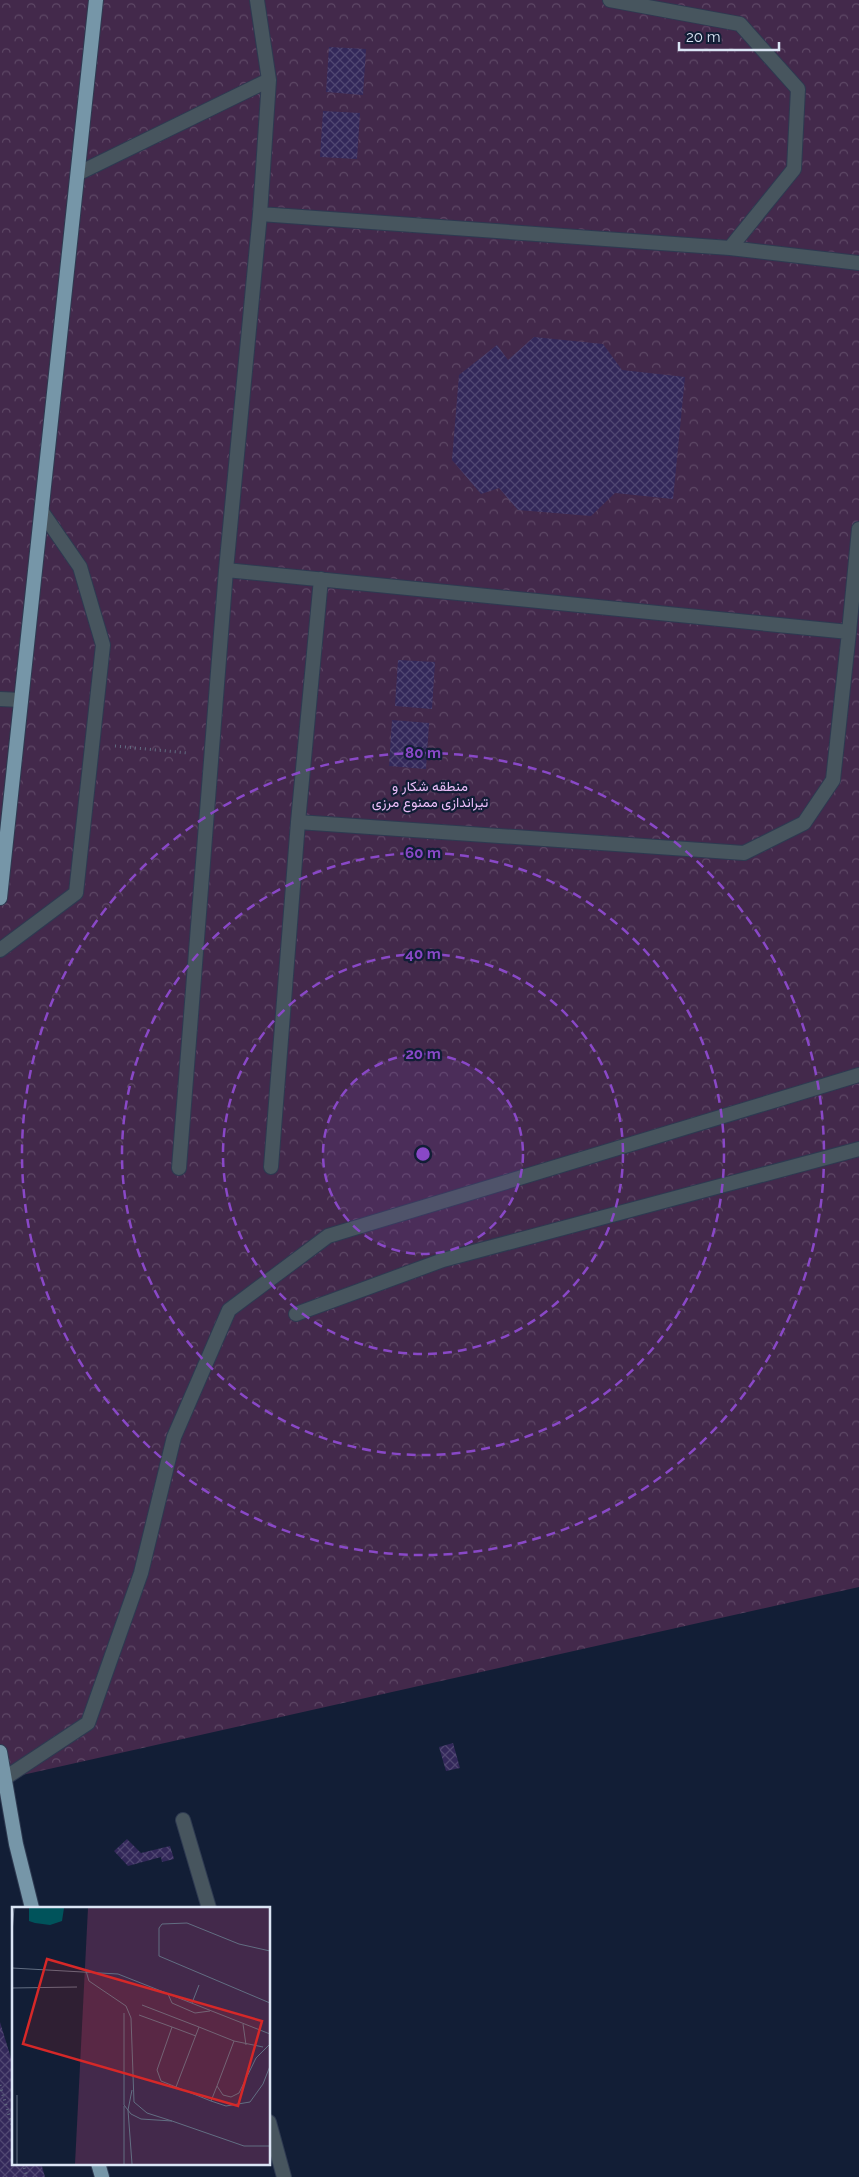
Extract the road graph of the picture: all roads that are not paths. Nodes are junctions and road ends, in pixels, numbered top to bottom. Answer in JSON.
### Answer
{"nodes":[{"id":1,"x":96,"y":0,"type":"edge"},
{"id":2,"x":257,"y":0,"type":"edge"},
{"id":3,"x":610,"y":0,"type":"edge"},
{"id":4,"x":269,"y":80,"type":"junction"},
{"id":5,"x":79,"y":173,"type":"junction"},
{"id":6,"x":260,"y":214,"type":"junction"},
{"id":7,"x":730,"y":248,"type":"junction"},
{"id":8,"x":859,"y":263,"type":"edge"},
{"id":9,"x":42,"y":512,"type":"junction"},
{"id":10,"x":859,"y":529,"type":"edge"},
{"id":11,"x":226,"y":570,"type":"junction"},
{"id":12,"x":321,"y":579,"type":"junction"},
{"id":13,"x":849,"y":632,"type":"junction"},
{"id":14,"x":0,"y":698,"type":"edge"},
{"id":15,"x":21,"y":700,"type":"junction"},
{"id":16,"x":298,"y":822,"type":"junction"},
{"id":17,"x":0,"y":898,"type":"edge"},
{"id":18,"x":0,"y":950,"type":"edge"},
{"id":19,"x":859,"y":1075,"type":"edge"},
{"id":20,"x":859,"y":1149,"type":"edge"},
{"id":21,"x":271,"y":1167,"type":"dead end"},
{"id":22,"x":178,"y":1168,"type":"dead end"},
{"id":23,"x":296,"y":1314,"type":"dead end"},
{"id":24,"x":0,"y":1752,"type":"edge"},
{"id":25,"x":5,"y":1778,"type":"junction"},
{"id":26,"x":183,"y":1820,"type":"dead end"},
{"id":27,"x":32,"y":1907,"type":"edge"},
{"id":28,"x":209,"y":1907,"type":"edge"},
{"id":29,"x":270,"y":2126,"type":"edge"},
{"id":30,"x":98,"y":2164,"type":"edge"},
{"id":31,"x":102,"y":2177,"type":"edge"},
{"id":32,"x":284,"y":2177,"type":"edge"}],
"edges":[{"from":1,"to":5,"type":"highway"},
{"from":2,"to":4,"type":"lane"},
{"from":3,"to":7,"type":"lane"},
{"from":4,"to":5,"type":"lane"},
{"from":4,"to":6,"type":"lane"},
{"from":5,"to":9,"type":"highway"},
{"from":6,"to":7,"type":"lane"},
{"from":6,"to":11,"type":"lane"},
{"from":7,"to":8,"type":"lane"},
{"from":9,"to":15,"type":"highway"},
{"from":9,"to":18,"type":"lane"},
{"from":10,"to":13,"type":"lane"},
{"from":11,"to":12,"type":"lane"},
{"from":11,"to":22,"type":"lane"},
{"from":12,"to":13,"type":"lane"},
{"from":12,"to":16,"type":"lane"},
{"from":13,"to":16,"type":"lane"},
{"from":14,"to":15,"type":"lane"},
{"from":15,"to":17,"type":"highway"},
{"from":16,"to":21,"type":"lane"},
{"from":19,"to":25,"type":"lane"},
{"from":20,"to":23,"type":"lane"},
{"from":24,"to":25,"type":"highway"},
{"from":25,"to":27,"type":"highway"},
{"from":26,"to":28,"type":"lane"},
{"from":29,"to":32,"type":"lane"},
{"from":30,"to":31,"type":"highway"}]}
